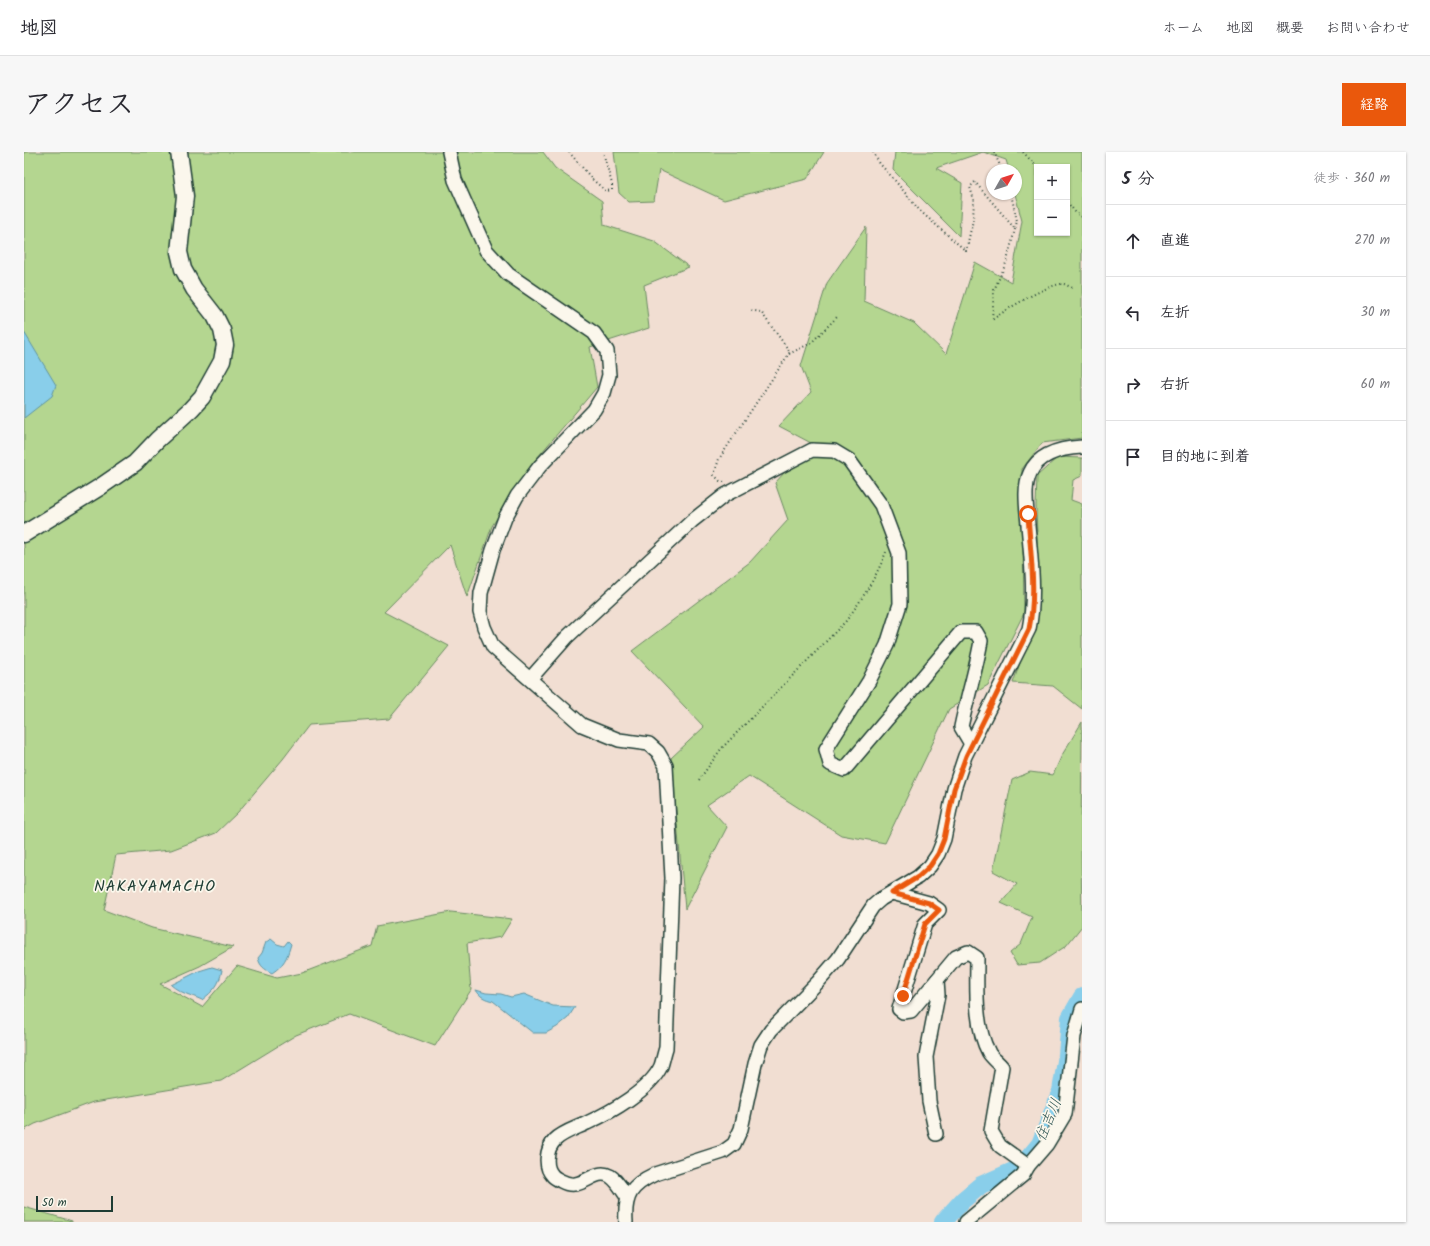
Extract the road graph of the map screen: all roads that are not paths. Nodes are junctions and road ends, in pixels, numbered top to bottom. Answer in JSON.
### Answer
{"nodes":[{"id":1,"x":179,"y":152,"type":"edge"},
{"id":2,"x":449,"y":152,"type":"edge"},
{"id":3,"x":1082,"y":447,"type":"edge"},
{"id":4,"x":24,"y":534,"type":"edge"},
{"id":5,"x":530,"y":679,"type":"junction"},
{"id":6,"x":971,"y":744,"type":"junction"},
{"id":7,"x":892,"y":893,"type":"junction"},
{"id":8,"x":937,"y":980,"type":"junction"},
{"id":9,"x":1082,"y":1009,"type":"edge"},
{"id":10,"x":936,"y":1134,"type":"dead end"},
{"id":11,"x":1028,"y":1166,"type":"junction"},
{"id":12,"x":628,"y":1197,"type":"junction"},
{"id":13,"x":626,"y":1222,"type":"edge"},
{"id":14,"x":966,"y":1222,"type":"edge"}],
"edges":[{"from":1,"to":4,"type":"main road"},
{"from":2,"to":5,"type":"street"},
{"from":3,"to":6,"type":"street"},
{"from":5,"to":6,"type":"street"},
{"from":5,"to":12,"type":"street"},
{"from":6,"to":7,"type":"street"},
{"from":7,"to":8,"type":"street"},
{"from":7,"to":12,"type":"street"},
{"from":8,"to":10,"type":"street"},
{"from":8,"to":11,"type":"street"},
{"from":9,"to":11,"type":"street"},
{"from":11,"to":14,"type":"street"},
{"from":12,"to":13,"type":"street"}]}
